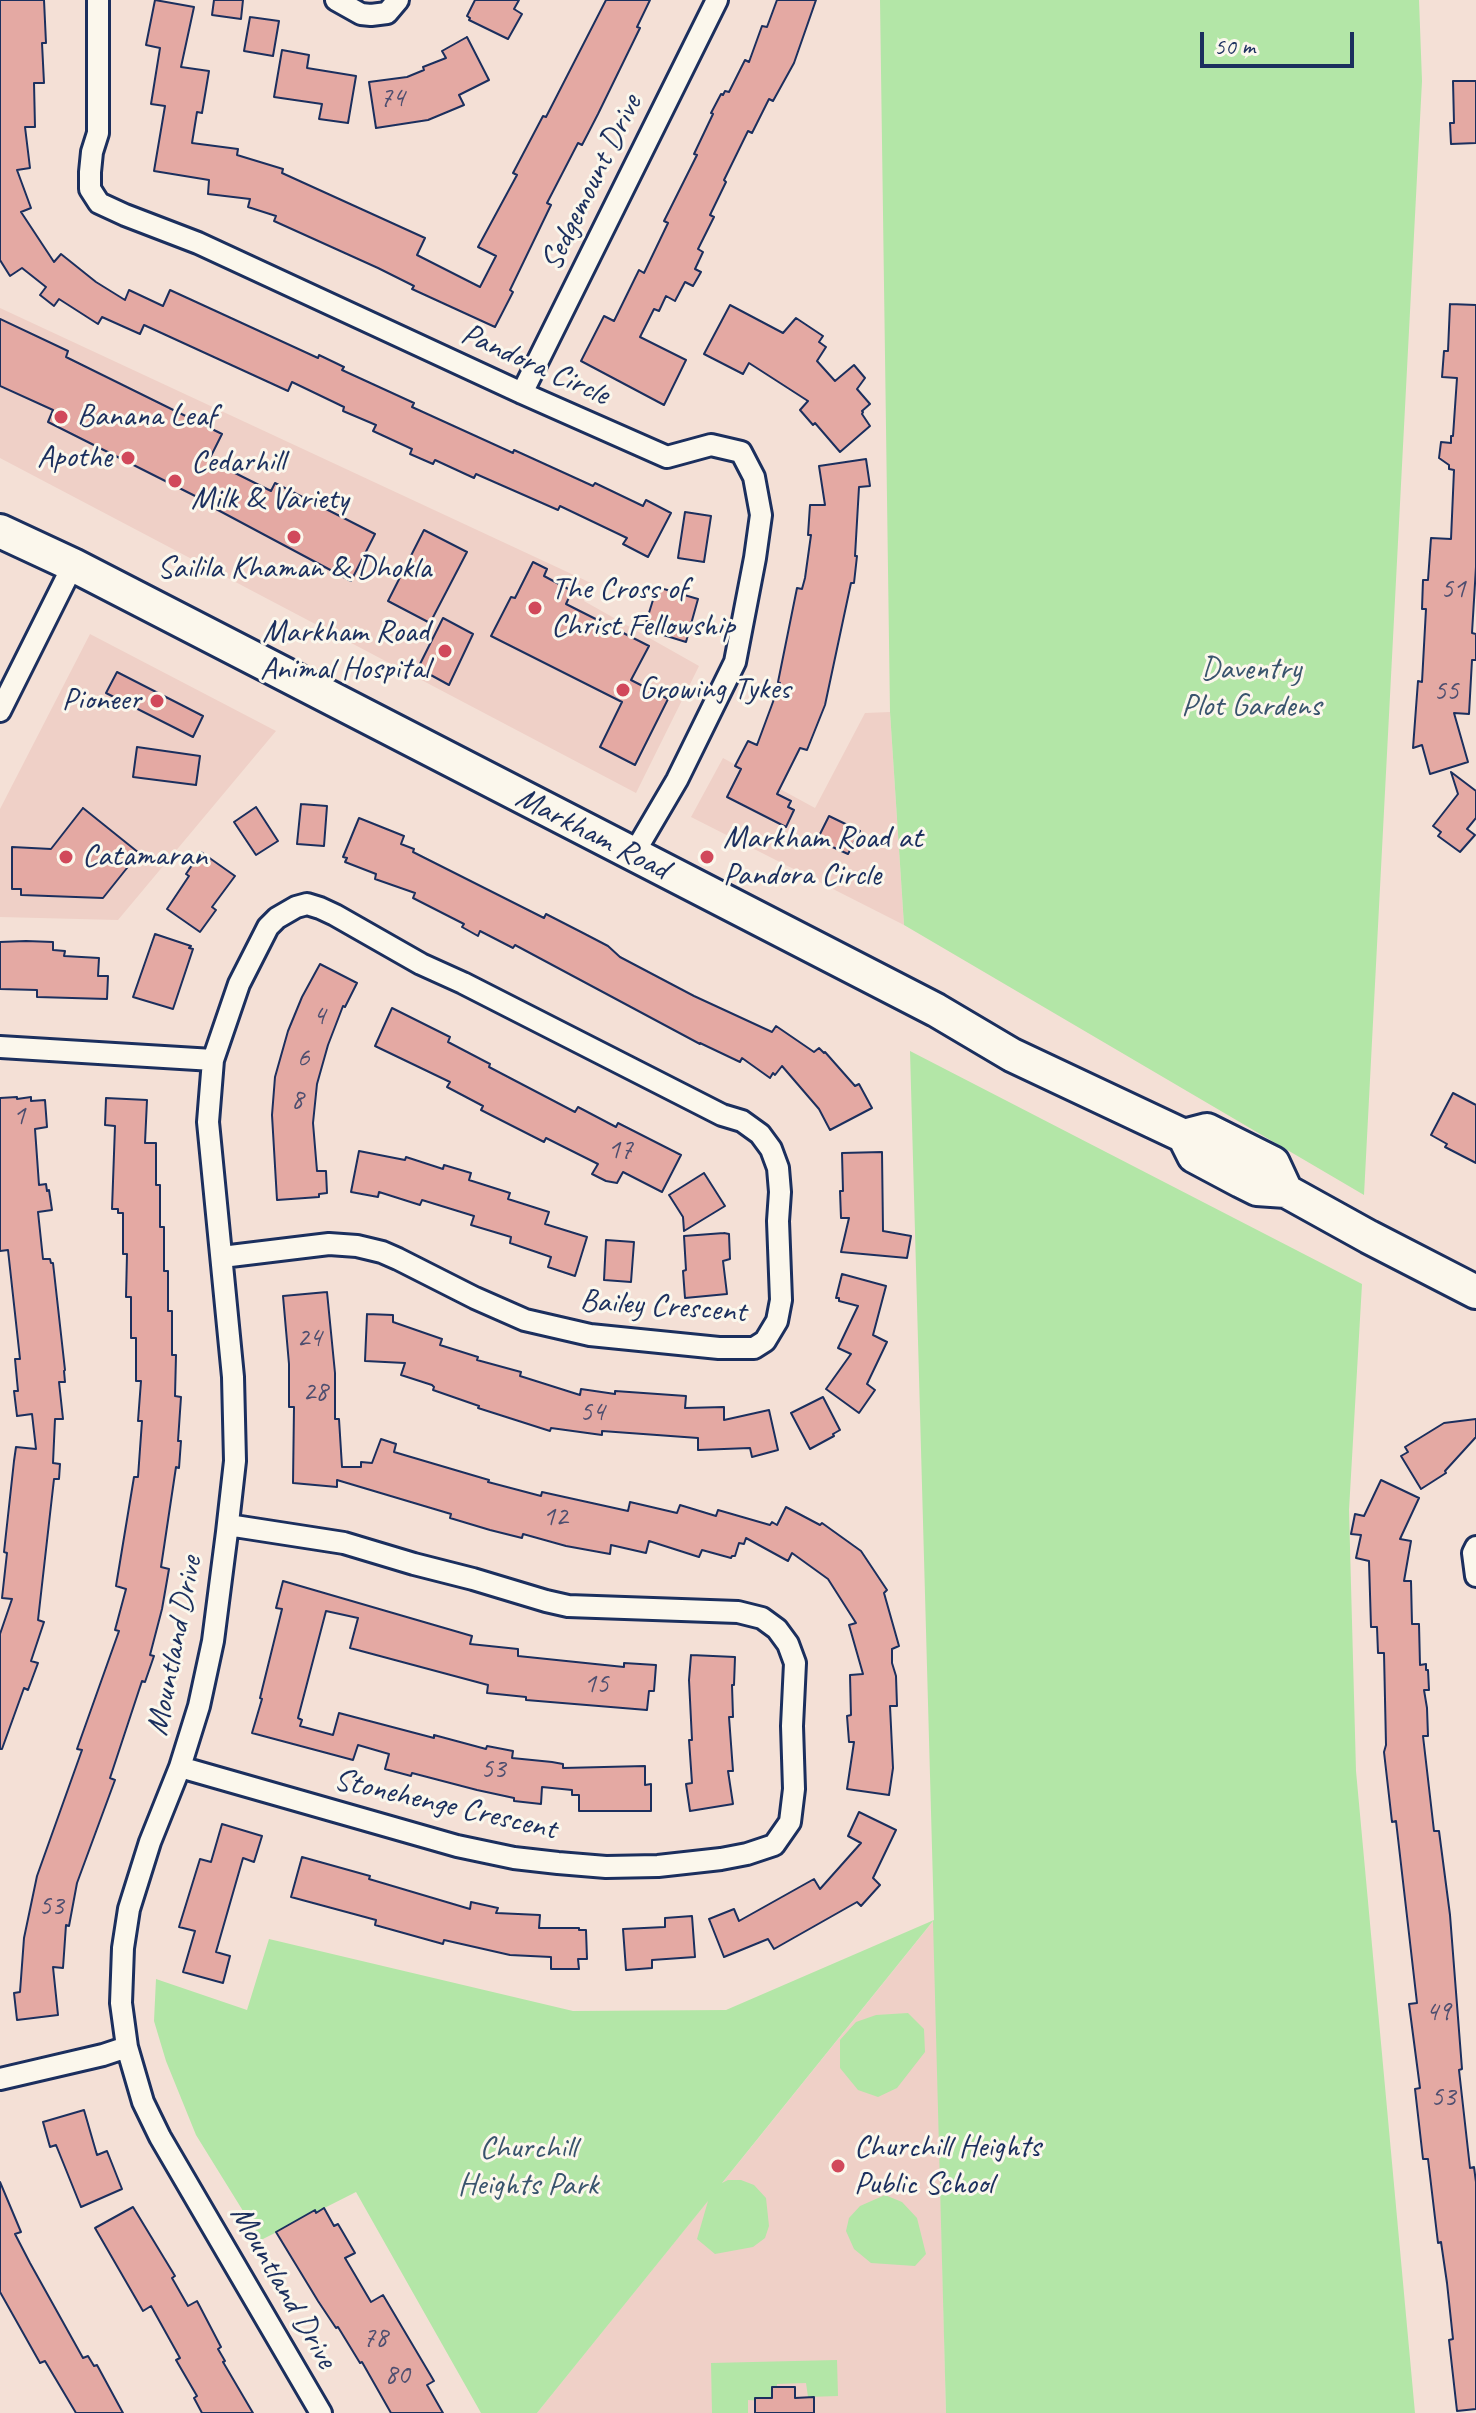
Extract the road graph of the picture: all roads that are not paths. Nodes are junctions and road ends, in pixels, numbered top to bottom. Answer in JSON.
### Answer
{"nodes":[{"id":1,"x":98,"y":0,"type":"edge"},
{"id":2,"x":336,"y":0,"type":"edge"},
{"id":3,"x":398,"y":0,"type":"edge"},
{"id":4,"x":717,"y":0,"type":"edge"},
{"id":5,"x":522,"y":393,"type":"junction"},
{"id":6,"x":0,"y":531,"type":"edge"},
{"id":7,"x":73,"y":565,"type":"junction"},
{"id":8,"x":0,"y":710,"type":"edge"},
{"id":9,"x":633,"y":855,"type":"junction"},
{"id":10,"x":296,"y":907,"type":"joint"},
{"id":11,"x":0,"y":1047,"type":"edge"},
{"id":12,"x":213,"y":1060,"type":"junction"},
{"id":13,"x":222,"y":1257,"type":"junction"},
{"id":14,"x":1476,"y":1292,"type":"edge"},
{"id":15,"x":228,"y":1525,"type":"junction"},
{"id":16,"x":1476,"y":1547,"type":"edge"},
{"id":17,"x":1476,"y":1576,"type":"edge"},
{"id":18,"x":180,"y":1767,"type":"junction"},
{"id":19,"x":127,"y":2047,"type":"junction"},
{"id":20,"x":0,"y":2079,"type":"edge"},
{"id":21,"x":321,"y":2413,"type":"edge"}],
"edges":[{"from":1,"to":5,"type":"street","name":"Pandora Circle"},
{"from":2,"to":3,"type":"street"},
{"from":4,"to":5,"type":"street","name":"Sedgemount Drive"},
{"from":5,"to":9,"type":"street","name":"Pandora Circle"},
{"from":6,"to":7,"type":"main road","name":"Markham Road"},
{"from":7,"to":8,"type":"street"},
{"from":7,"to":9,"type":"main road","name":"Markham Road"},
{"from":9,"to":14,"type":"main road","name":"Markham Road"},
{"from":10,"to":12,"type":"street","name":"Mountland Drive"},
{"from":10,"to":13,"type":"street","name":"Bailey Crescent"},
{"from":11,"to":12,"type":"street"},
{"from":12,"to":13,"type":"street","name":"Mountland Drive"},
{"from":13,"to":15,"type":"street","name":"Mountland Drive"},
{"from":15,"to":18,"type":"street","name":"Mountland Drive"},
{"from":15,"to":18,"type":"street","name":"Stonehenge Crescent"},
{"from":16,"to":17,"type":"street"},
{"from":18,"to":19,"type":"street","name":"Mountland Drive"},
{"from":19,"to":20,"type":"street"},
{"from":19,"to":21,"type":"street","name":"Mountland Drive"}]}
